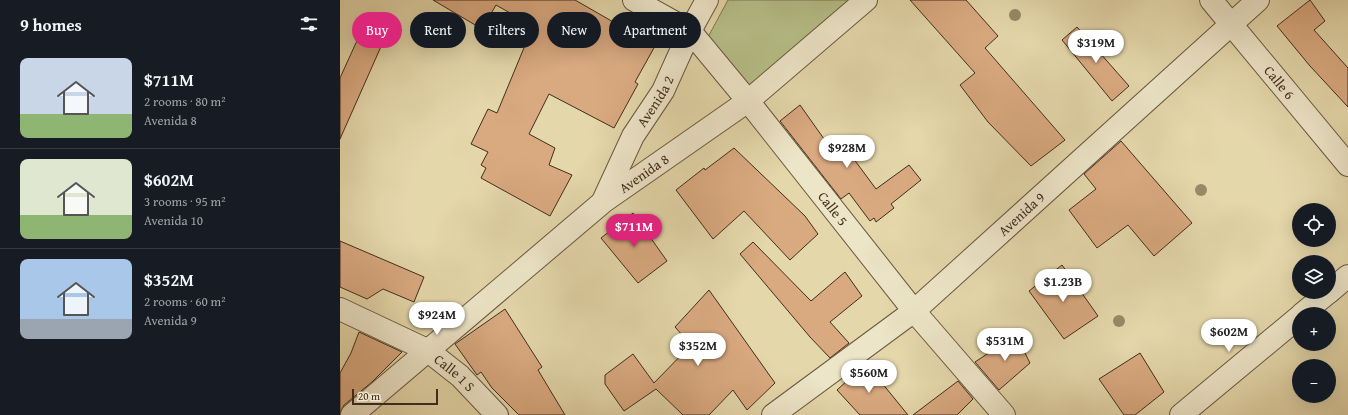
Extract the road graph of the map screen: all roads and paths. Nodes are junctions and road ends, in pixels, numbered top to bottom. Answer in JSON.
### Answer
{"nodes":[{"id":1,"x":634,"y":0,"type":"edge"},
{"id":2,"x":706,"y":0,"type":"edge"},
{"id":3,"x":866,"y":0,"type":"edge"},
{"id":4,"x":1211,"y":0,"type":"edge"},
{"id":5,"x":1258,"y":0,"type":"edge"},
{"id":6,"x":656,"y":12,"type":"edge"},
{"id":7,"x":700,"y":12,"type":"edge"},
{"id":8,"x":1231,"y":25,"type":"junction"},
{"id":9,"x":701,"y":44,"type":"edge"},
{"id":10,"x":682,"y":48,"type":"edge"},
{"id":11,"x":748,"y":102,"type":"junction"},
{"id":12,"x":1348,"y":165,"type":"edge"},
{"id":13,"x":603,"y":202,"type":"junction"},
{"id":14,"x":1348,"y":276,"type":"edge"},
{"id":15,"x":1336,"y":286,"type":"edge"},
{"id":16,"x":1320,"y":299,"type":"edge"},
{"id":17,"x":1311,"y":307,"type":"edge"},
{"id":18,"x":340,"y":309,"type":"edge"},
{"id":19,"x":914,"y":311,"type":"junction"},
{"id":20,"x":1292,"y":323,"type":"edge"},
{"id":21,"x":428,"y":350,"type":"junction"},
{"id":22,"x":352,"y":415,"type":"edge"},
{"id":23,"x":497,"y":415,"type":"edge"},
{"id":24,"x":773,"y":415,"type":"edge"},
{"id":25,"x":1004,"y":415,"type":"edge"},
{"id":26,"x":1181,"y":415,"type":"edge"}],
"edges":[{"from":1,"to":6,"type":"street","name":"Calle 5"},
{"from":2,"to":7,"type":"street","name":"Avenida 2"},
{"from":3,"to":11,"type":"street","name":"Avenida 8"},
{"from":4,"to":8,"type":"street","name":"Calle 6"},
{"from":5,"to":8,"type":"street","name":"Avenida 9"},
{"from":8,"to":12,"type":"street","name":"Calle 6"},
{"from":8,"to":19,"type":"street","name":"Avenida 9"},
{"from":9,"to":11,"type":"street","name":"Calle 5"},
{"from":10,"to":13,"type":"street","name":"Avenida 2"},
{"from":11,"to":13,"type":"street","name":"Avenida 8"},
{"from":11,"to":19,"type":"street","name":"Calle 5"},
{"from":13,"to":21,"type":"street","name":"Avenida 8"},
{"from":14,"to":15,"type":"street"},
{"from":16,"to":17,"type":"street"},
{"from":18,"to":21,"type":"street","name":"Calle 1 S"},
{"from":19,"to":24,"type":"street","name":"Avenida 9"},
{"from":19,"to":25,"type":"street","name":"Calle 5"},
{"from":20,"to":26,"type":"street"},
{"from":21,"to":22,"type":"street","name":"Avenida 8"},
{"from":21,"to":23,"type":"street","name":"Calle 1 S"}]}
